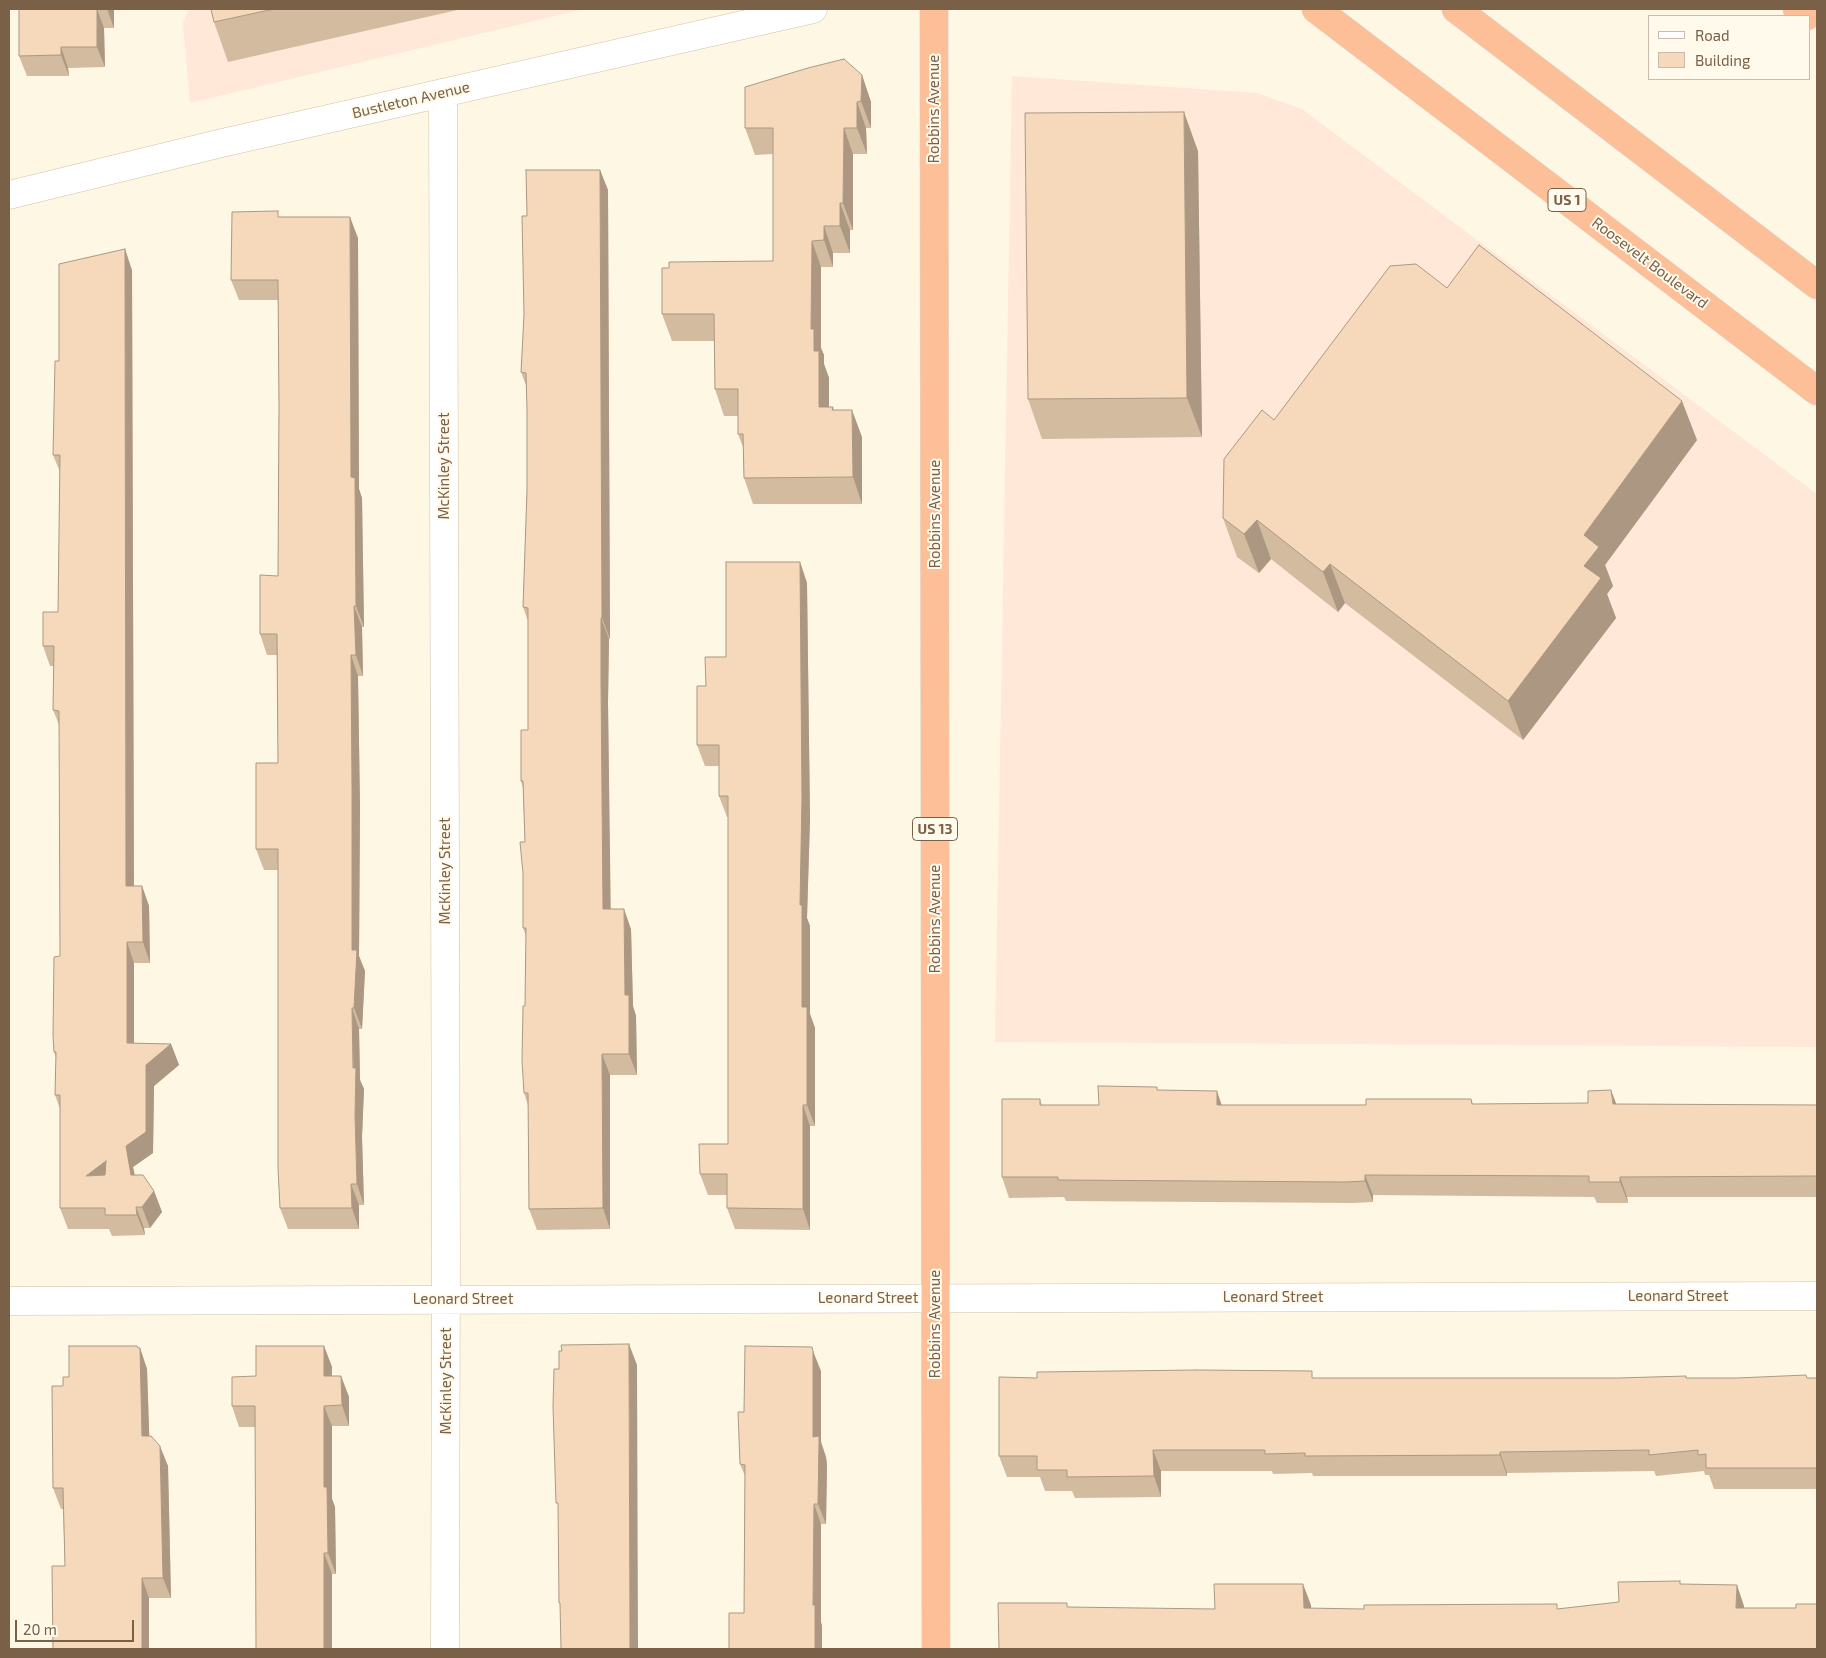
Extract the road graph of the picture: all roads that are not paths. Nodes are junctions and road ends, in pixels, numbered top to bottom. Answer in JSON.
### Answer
{"nodes":[{"id":1,"x":813,"y":9,"type":"edge"},
{"id":2,"x":934,"y":9,"type":"edge"},
{"id":3,"x":1316,"y":9,"type":"edge"},
{"id":4,"x":1456,"y":9,"type":"edge"},
{"id":5,"x":443,"y":93,"type":"junction"},
{"id":6,"x":9,"y":195,"type":"edge"},
{"id":7,"x":1817,"y":285,"type":"edge"},
{"id":8,"x":1817,"y":391,"type":"edge"},
{"id":9,"x":1817,"y":1296,"type":"edge"},
{"id":10,"x":935,"y":1298,"type":"junction"},
{"id":11,"x":446,"y":1299,"type":"junction"},
{"id":12,"x":9,"y":1300,"type":"edge"},
{"id":13,"x":445,"y":1649,"type":"edge"},
{"id":14,"x":936,"y":1649,"type":"edge"}],
"edges":[{"from":1,"to":5,"type":"street","name":"Bustleton Avenue"},
{"from":2,"to":10,"type":"highway","name":"Robbins Avenue","number":"US 13"},
{"from":3,"to":8,"type":"highway","name":"Roosevelt Boulevard","number":"US 1"},
{"from":4,"to":7,"type":"highway"},
{"from":5,"to":6,"type":"street","name":"Bustleton Avenue"},
{"from":5,"to":11,"type":"street","name":"McKinley Street"},
{"from":9,"to":10,"type":"street","name":"Leonard Street"},
{"from":10,"to":11,"type":"street","name":"Leonard Street"},
{"from":10,"to":14,"type":"highway","name":"Robbins Avenue","number":"US 13"},
{"from":11,"to":12,"type":"street","name":"Leonard Street"},
{"from":11,"to":13,"type":"street","name":"McKinley Street"}]}
